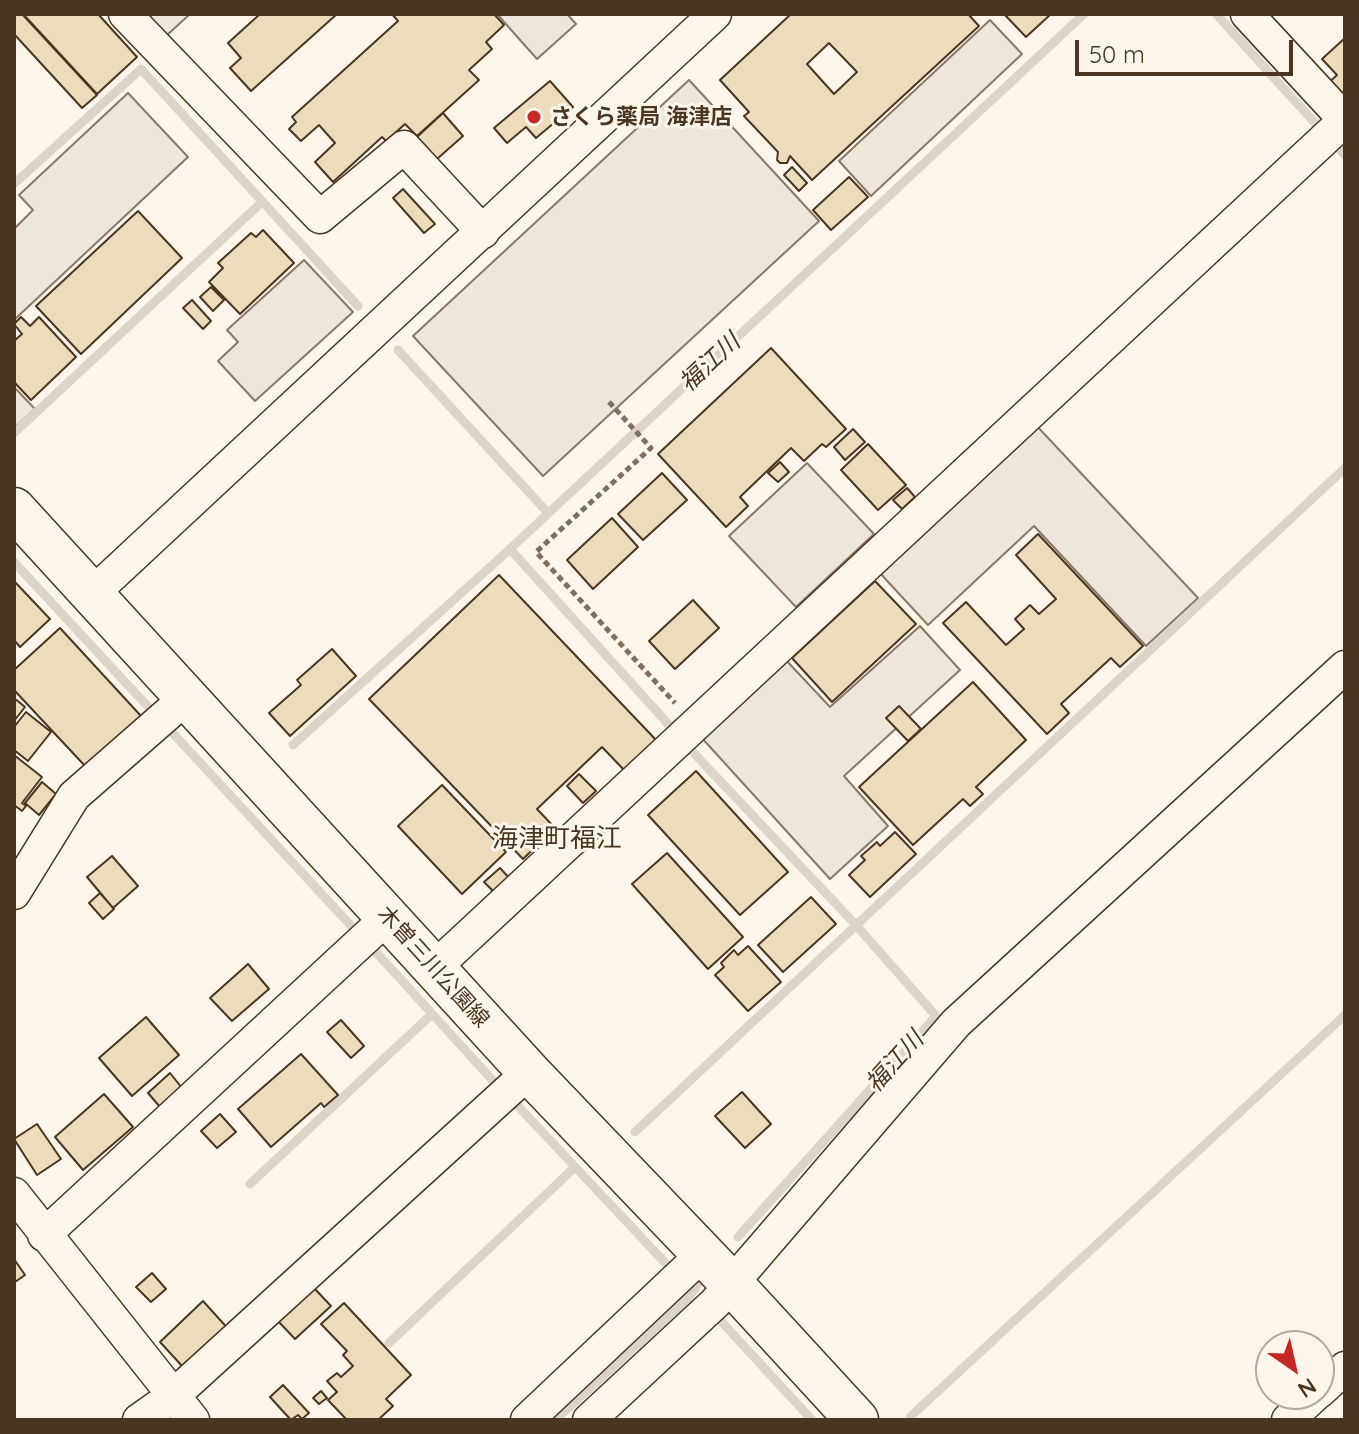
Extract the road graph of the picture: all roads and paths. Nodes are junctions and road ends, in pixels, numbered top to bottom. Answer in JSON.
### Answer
{"nodes":[{"id":1,"x":125,"y":14,"type":"edge"},
{"id":2,"x":1247,"y":14,"type":"edge"},
{"id":3,"x":711,"y":15,"type":"edge"},
{"id":4,"x":1345,"y":120,"type":"edge"},
{"id":5,"x":483,"y":232,"type":"junction"},
{"id":6,"x":609,"y":402,"type":"dead end"},
{"id":7,"x":14,"y":509,"type":"edge"},
{"id":8,"x":92,"y":594,"type":"junction"},
{"id":9,"x":1345,"y":667,"type":"edge"},
{"id":10,"x":186,"y":698,"type":"junction"},
{"id":11,"x":695,"y":725,"type":"junction"},
{"id":12,"x":14,"y":893,"type":"edge"},
{"id":13,"x":388,"y":917,"type":"junction"},
{"id":14,"x":434,"y":968,"type":"junction"},
{"id":15,"x":529,"y":1072,"type":"junction"},
{"id":16,"x":14,"y":1194,"type":"edge"},
{"id":17,"x":44,"y":1235,"type":"junction"},
{"id":18,"x":703,"y":1254,"type":"junction"},
{"id":19,"x":732,"y":1284,"type":"junction"},
{"id":20,"x":183,"y":1408,"type":"edge"},
{"id":21,"x":139,"y":1420,"type":"edge"},
{"id":22,"x":527,"y":1420,"type":"edge"},
{"id":23,"x":589,"y":1420,"type":"edge"},
{"id":24,"x":857,"y":1420,"type":"edge"}],
"edges":[{"from":1,"to":5,"type":"street"},
{"from":2,"to":4,"type":"street"},
{"from":3,"to":5,"type":"street"},
{"from":4,"to":11,"type":"street"},
{"from":5,"to":8,"type":"street"},
{"from":6,"to":11,"type":"path"},
{"from":7,"to":8,"type":"main road","name":"木曽三川公園線"},
{"from":8,"to":10,"type":"main road","name":"木曽三川公園線"},
{"from":9,"to":19,"type":"street"},
{"from":10,"to":12,"type":"street"},
{"from":10,"to":13,"type":"main road","name":"木曽三川公園線"},
{"from":11,"to":14,"type":"street"},
{"from":13,"to":14,"type":"main road","name":"木曽三川公園線"},
{"from":13,"to":17,"type":"street"},
{"from":14,"to":15,"type":"main road","name":"木曽三川公園線"},
{"from":15,"to":18,"type":"main road","name":"木曽三川公園線"},
{"from":15,"to":20,"type":"street"},
{"from":16,"to":17,"type":"street"},
{"from":17,"to":20,"type":"street"},
{"from":18,"to":19,"type":"main road","name":"木曽三川公園線"},
{"from":18,"to":22,"type":"street"},
{"from":19,"to":23,"type":"street"},
{"from":19,"to":24,"type":"main road","name":"木曽三川公園線"},
{"from":20,"to":21,"type":"street"}]}
